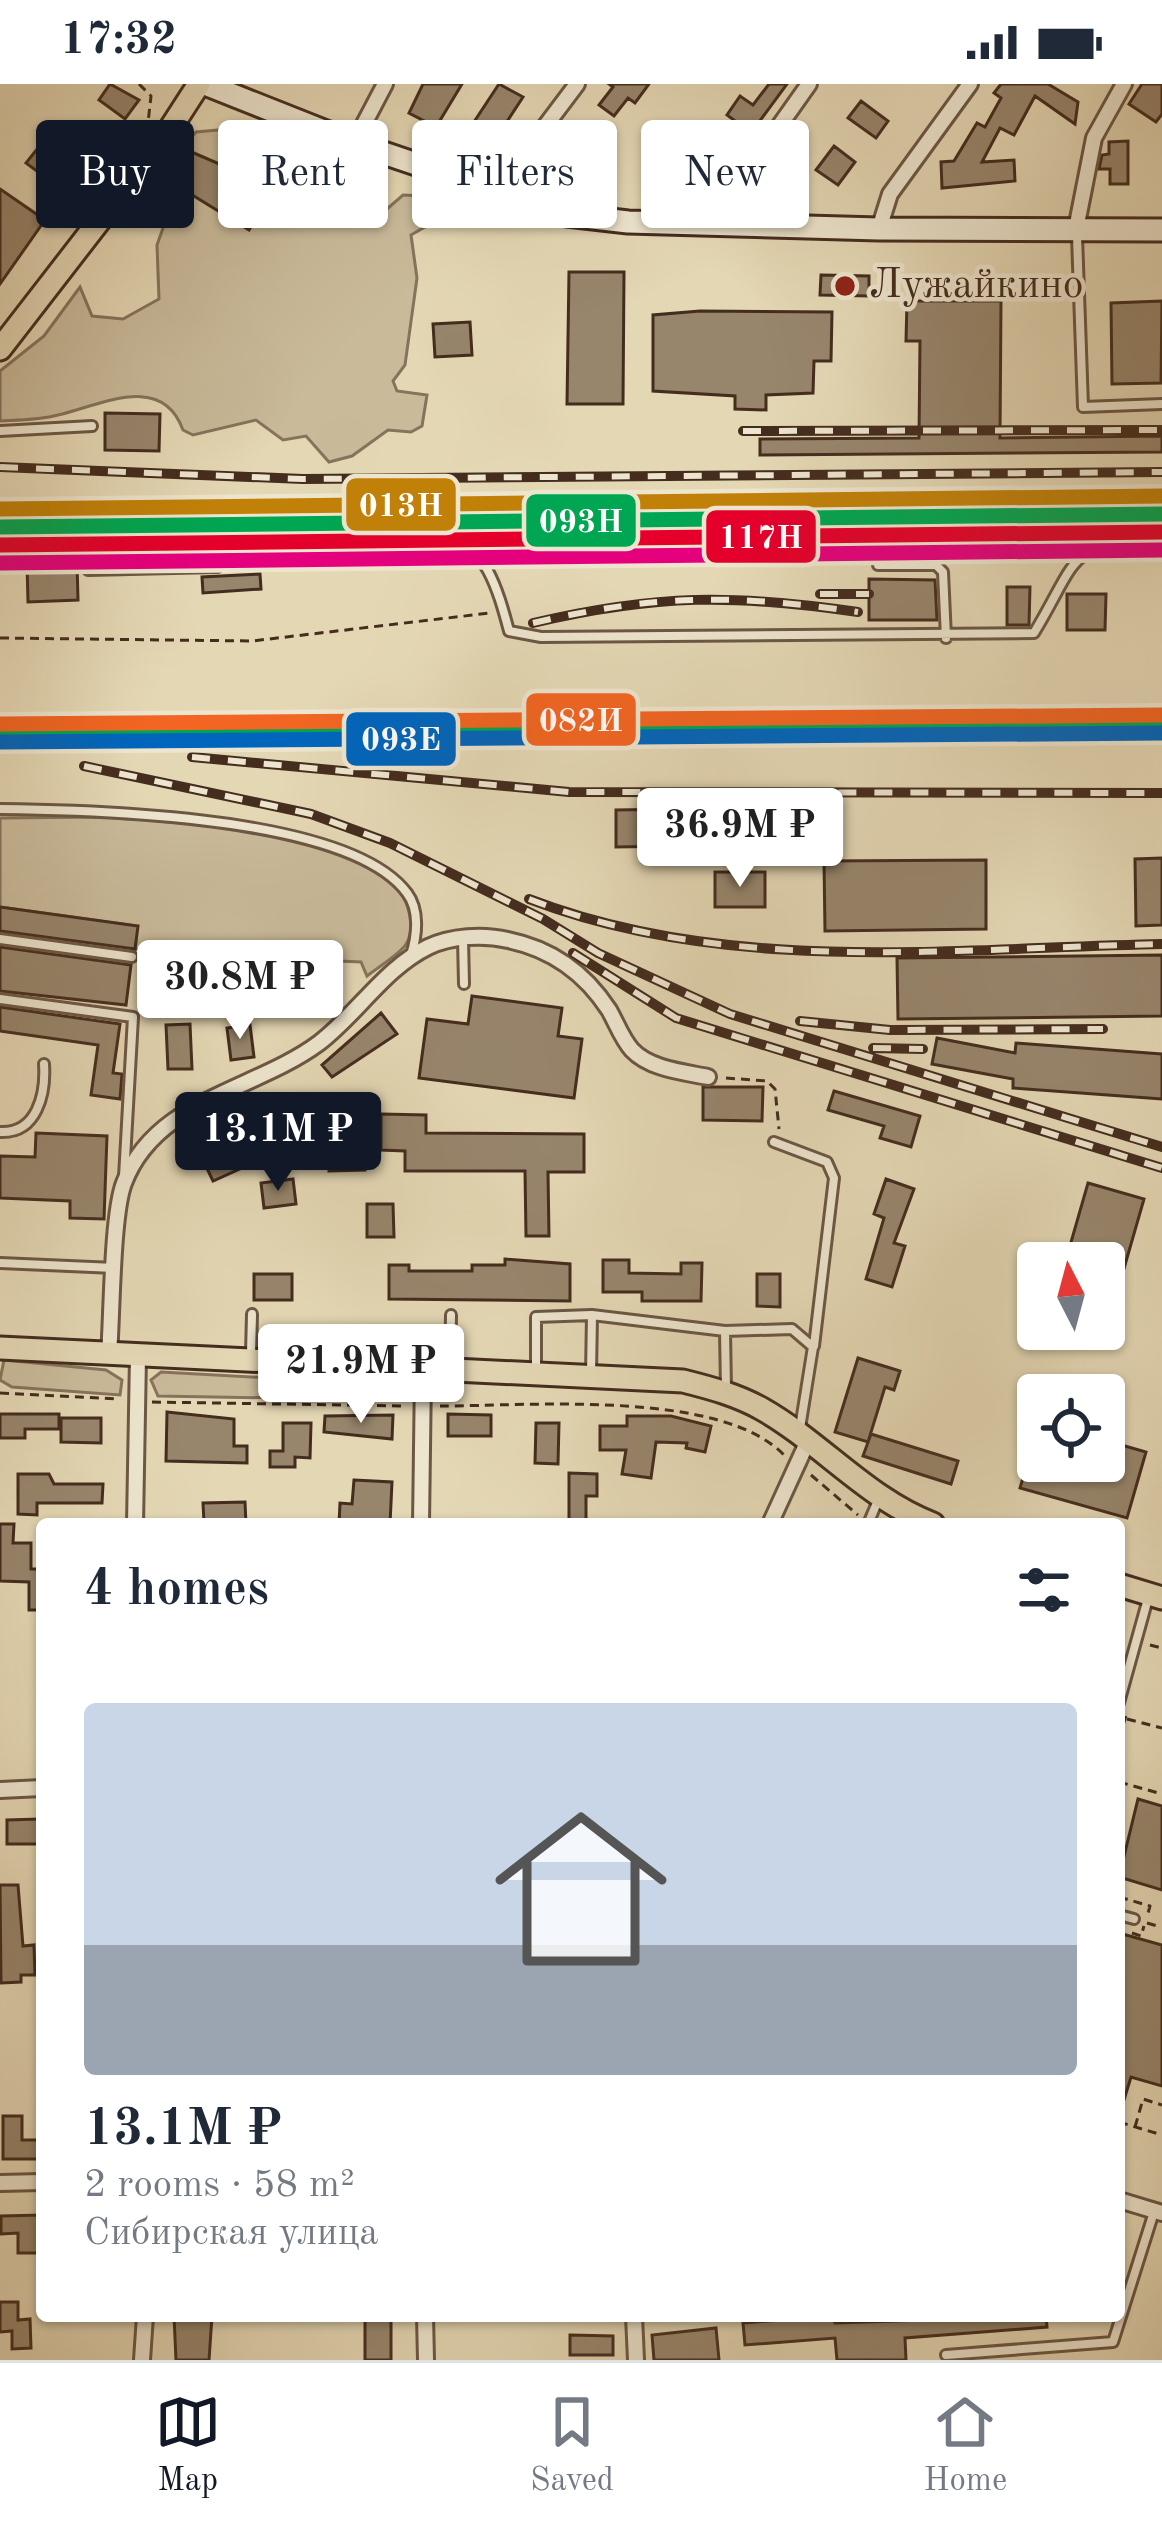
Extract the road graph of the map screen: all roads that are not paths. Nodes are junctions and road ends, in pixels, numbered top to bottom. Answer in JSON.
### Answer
{"nodes":[{"id":1,"x":202,"y":84,"type":"edge"},
{"id":2,"x":385,"y":84,"type":"edge"},
{"id":3,"x":577,"y":84,"type":"edge"},
{"id":4,"x":809,"y":84,"type":"edge"},
{"id":5,"x":970,"y":84,"type":"edge"},
{"id":6,"x":1124,"y":84,"type":"edge"},
{"id":7,"x":295,"y":120,"type":"edge"},
{"id":8,"x":366,"y":120,"type":"edge"},
{"id":9,"x":550,"y":120,"type":"edge"},
{"id":10,"x":783,"y":120,"type":"edge"},
{"id":11,"x":809,"y":227,"type":"edge"},
{"id":12,"x":879,"y":229,"type":"junction"},
{"id":13,"x":1076,"y":229,"type":"junction"},
{"id":14,"x":1162,"y":230,"type":"edge"},
{"id":15,"x":0,"y":348,"type":"edge"},
{"id":16,"x":1162,"y":404,"type":"edge"},
{"id":17,"x":92,"y":426,"type":"dead end"},
{"id":18,"x":0,"y":431,"type":"edge"},
{"id":19,"x":0,"y":536,"type":"edge"},
{"id":20,"x":1162,"y":539,"type":"edge"},
{"id":21,"x":221,"y":544,"type":"junction"},
{"id":22,"x":878,"y":566,"type":"dead end"},
{"id":23,"x":88,"y":570,"type":"dead end"},
{"id":24,"x":946,"y":638,"type":"junction"},
{"id":25,"x":0,"y":809,"type":"edge"},
{"id":26,"x":463,"y":938,"type":"junction"},
{"id":27,"x":0,"y":939,"type":"edge"},
{"id":28,"x":411,"y":956,"type":"junction"},
{"id":29,"x":132,"y":957,"type":"dead end"},
{"id":30,"x":464,"y":984,"type":"dead end"},
{"id":31,"x":0,"y":999,"type":"edge"},
{"id":32,"x":44,"y":1064,"type":"dead end"},
{"id":33,"x":708,"y":1077,"type":"road end"},
{"id":34,"x":0,"y":1132,"type":"edge"},
{"id":35,"x":777,"y":1142,"type":"road end"},
{"id":36,"x":123,"y":1184,"type":"junction"},
{"id":37,"x":0,"y":1263,"type":"edge"},
{"id":38,"x":116,"y":1268,"type":"junction"},
{"id":39,"x":251,"y":1314,"type":"dead end"},
{"id":40,"x":451,"y":1315,"type":"dead end"},
{"id":41,"x":592,"y":1315,"type":"junction"},
{"id":42,"x":724,"y":1331,"type":"junction"},
{"id":43,"x":813,"y":1347,"type":"junction"},
{"id":44,"x":0,"y":1348,"type":"edge"},
{"id":45,"x":109,"y":1355,"type":"junction"},
{"id":46,"x":138,"y":1356,"type":"junction"},
{"id":47,"x":251,"y":1364,"type":"junction"},
{"id":48,"x":423,"y":1373,"type":"junction"},
{"id":49,"x":450,"y":1374,"type":"junction"},
{"id":50,"x":536,"y":1376,"type":"junction"},
{"id":51,"x":591,"y":1378,"type":"junction"},
{"id":52,"x":726,"y":1392,"type":"junction"},
{"id":53,"x":803,"y":1439,"type":"junction"},
{"id":54,"x":880,"y":1496,"type":"junction"},
{"id":55,"x":135,"y":1518,"type":"edge"},
{"id":56,"x":421,"y":1518,"type":"edge"},
{"id":57,"x":773,"y":1518,"type":"edge"},
{"id":58,"x":871,"y":1518,"type":"edge"},
{"id":59,"x":922,"y":1518,"type":"edge"},
{"id":60,"x":1125,"y":1587,"type":"edge"},
{"id":61,"x":1155,"y":1596,"type":"edge"},
{"id":62,"x":1125,"y":1685,"type":"edge"},
{"id":63,"x":36,"y":1788,"type":"edge"},
{"id":64,"x":0,"y":1790,"type":"edge"},
{"id":65,"x":1125,"y":1917,"type":"edge"},
{"id":66,"x":1134,"y":1919,"type":"dead end"},
{"id":67,"x":36,"y":2182,"type":"edge"},
{"id":68,"x":0,"y":2183,"type":"edge"},
{"id":69,"x":1125,"y":2202,"type":"edge"},
{"id":70,"x":1158,"y":2211,"type":"edge"},
{"id":71,"x":1125,"y":2307,"type":"edge"},
{"id":72,"x":145,"y":2322,"type":"edge"},
{"id":73,"x":425,"y":2322,"type":"edge"},
{"id":74,"x":634,"y":2322,"type":"edge"},
{"id":75,"x":1120,"y":2322,"type":"edge"},
{"id":76,"x":946,"y":2355,"type":"dead end"},
{"id":77,"x":142,"y":2360,"type":"edge"},
{"id":78,"x":426,"y":2360,"type":"edge"},
{"id":79,"x":636,"y":2360,"type":"edge"}],
"edges":[{"from":1,"to":7,"type":"main road"},
{"from":1,"to":15,"type":"main road"},
{"from":2,"to":8,"type":"street"},
{"from":3,"to":9,"type":"street"},
{"from":4,"to":10,"type":"street"},
{"from":5,"to":12,"type":"street"},
{"from":6,"to":13,"type":"street"},
{"from":11,"to":12,"type":"main road"},
{"from":12,"to":13,"type":"main road"},
{"from":13,"to":14,"type":"main road"},
{"from":13,"to":16,"type":"lane"},
{"from":17,"to":18,"type":"lane"},
{"from":19,"to":21,"type":"lane"},
{"from":20,"to":24,"type":"lane"},
{"from":21,"to":23,"type":"lane"},
{"from":21,"to":24,"type":"lane"},
{"from":22,"to":24,"type":"lane"},
{"from":25,"to":28,"type":"lane"},
{"from":26,"to":28,"type":"street"},
{"from":26,"to":30,"type":"lane"},
{"from":26,"to":33,"type":"street"},
{"from":27,"to":29,"type":"lane"},
{"from":28,"to":36,"type":"street"},
{"from":31,"to":36,"type":"lane"},
{"from":32,"to":34,"type":"lane"},
{"from":35,"to":43,"type":"lane"},
{"from":36,"to":38,"type":"street"},
{"from":37,"to":38,"type":"lane"},
{"from":38,"to":45,"type":"street"},
{"from":39,"to":47,"type":"lane"},
{"from":40,"to":49,"type":"lane"},
{"from":41,"to":42,"type":"lane"},
{"from":41,"to":50,"type":"lane"},
{"from":41,"to":51,"type":"lane"},
{"from":42,"to":43,"type":"lane"},
{"from":42,"to":52,"type":"lane"},
{"from":43,"to":53,"type":"lane"},
{"from":44,"to":45,"type":"main road"},
{"from":45,"to":46,"type":"main road"},
{"from":46,"to":47,"type":"main road"},
{"from":46,"to":55,"type":"street"},
{"from":47,"to":48,"type":"main road"},
{"from":48,"to":49,"type":"main road"},
{"from":48,"to":56,"type":"street"},
{"from":49,"to":50,"type":"main road"},
{"from":50,"to":51,"type":"main road"},
{"from":51,"to":52,"type":"main road"},
{"from":52,"to":53,"type":"main road"},
{"from":53,"to":54,"type":"main road"},
{"from":53,"to":57,"type":"street"},
{"from":54,"to":58,"type":"lane"},
{"from":54,"to":59,"type":"main road"},
{"from":60,"to":61,"type":"main road"},
{"from":61,"to":62,"type":"lane"},
{"from":63,"to":64,"type":"street"},
{"from":65,"to":66,"type":"lane"},
{"from":67,"to":68,"type":"street"},
{"from":69,"to":70,"type":"street"},
{"from":70,"to":71,"type":"lane"},
{"from":72,"to":77,"type":"street"},
{"from":73,"to":78,"type":"street"},
{"from":74,"to":79,"type":"street"},
{"from":75,"to":76,"type":"lane"}]}
